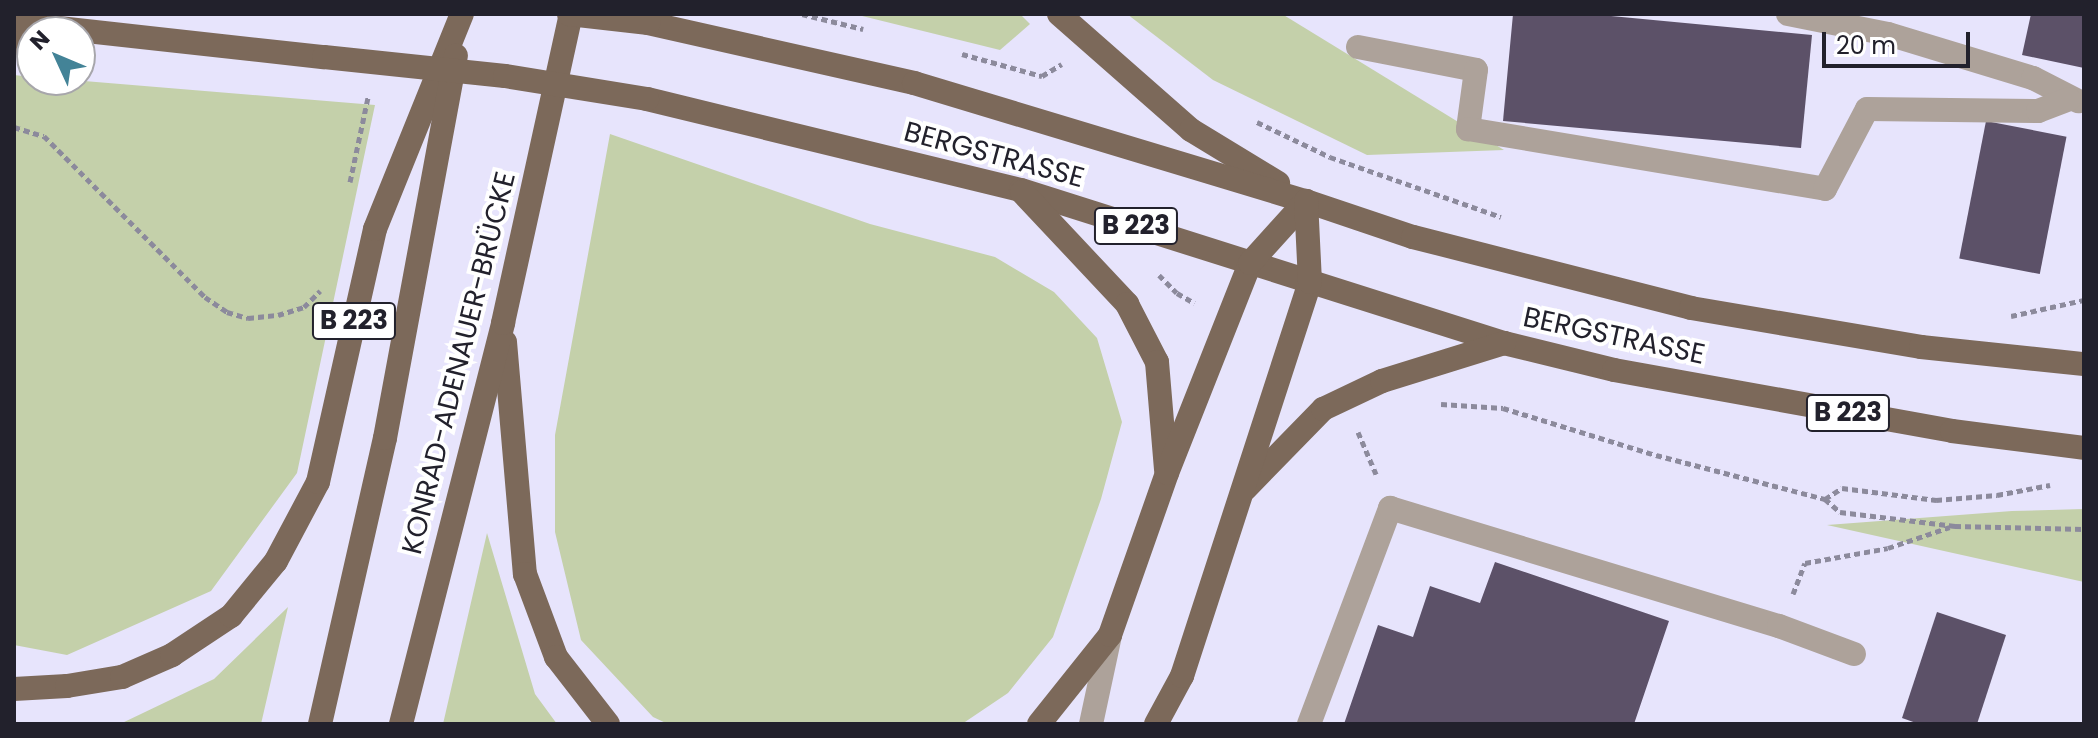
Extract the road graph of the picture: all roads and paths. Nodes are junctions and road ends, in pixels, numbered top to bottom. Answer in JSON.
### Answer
{"nodes":[{"id":1,"x":463,"y":14,"type":"edge"},
{"id":2,"x":570,"y":14,"type":"edge"},
{"id":3,"x":802,"y":14,"type":"edge"},
{"id":4,"x":1059,"y":14,"type":"edge"},
{"id":5,"x":1788,"y":14,"type":"edge"},
{"id":6,"x":866,"y":30,"type":"dead end"},
{"id":7,"x":96,"y":33,"type":"edge"},
{"id":8,"x":1087,"y":42,"type":"junction"},
{"id":9,"x":1358,"y":47,"type":"dead end"},
{"id":10,"x":957,"y":53,"type":"dead end"},
{"id":11,"x":369,"y":91,"type":"dead end"},
{"id":12,"x":2077,"y":101,"type":"edge"},
{"id":13,"x":1246,"y":117,"type":"dead end"},
{"id":14,"x":14,"y":127,"type":"edge"},
{"id":15,"x":350,"y":184,"type":"dead end"},
{"id":16,"x":1021,"y":190,"type":"junction"},
{"id":17,"x":1306,"y":201,"type":"junction"},
{"id":18,"x":1516,"y":222,"type":"dead end"},
{"id":19,"x":1250,"y":263,"type":"junction"},
{"id":20,"x":1310,"y":282,"type":"junction"},
{"id":21,"x":322,"y":289,"type":"dead end"},
{"id":22,"x":2084,"y":300,"type":"edge"},
{"id":23,"x":2007,"y":317,"type":"dead end"},
{"id":24,"x":503,"y":323,"type":"junction"},
{"id":25,"x":1504,"y":343,"type":"junction"},
{"id":26,"x":2084,"y":364,"type":"edge"},
{"id":27,"x":1382,"y":381,"type":"junction"},
{"id":28,"x":1354,"y":424,"type":"dead end"},
{"id":29,"x":2084,"y":448,"type":"edge"},
{"id":30,"x":1167,"y":473,"type":"junction"},
{"id":31,"x":2059,"y":485,"type":"dead end"},
{"id":32,"x":1238,"y":496,"type":"junction"},
{"id":33,"x":1825,"y":499,"type":"junction"},
{"id":34,"x":1390,"y":508,"type":"junction"},
{"id":35,"x":1955,"y":526,"type":"junction"},
{"id":36,"x":2084,"y":529,"type":"edge"},
{"id":37,"x":1779,"y":626,"type":"junction"},
{"id":38,"x":1110,"y":635,"type":"junction"},
{"id":39,"x":1854,"y":654,"type":"dead end"},
{"id":40,"x":14,"y":689,"type":"edge"},
{"id":41,"x":320,"y":724,"type":"edge"},
{"id":42,"x":401,"y":724,"type":"edge"},
{"id":43,"x":608,"y":724,"type":"edge"},
{"id":44,"x":1039,"y":724,"type":"edge"},
{"id":45,"x":1091,"y":724,"type":"edge"},
{"id":46,"x":1156,"y":724,"type":"edge"},
{"id":47,"x":1309,"y":724,"type":"edge"}],
"edges":[{"from":1,"to":40,"type":"main road","number":"B 223"},
{"from":1,"to":41,"type":"main road","name":"KONRAD-ADENAUER-BRÜCKE"},
{"from":2,"to":17,"type":"main road","name":"BERGSTRASSE","bridge":true},
{"from":2,"to":24,"type":"main road","name":"KONRAD-ADENAUER-BRÜCKE"},
{"from":3,"to":6,"type":"path"},
{"from":4,"to":8,"type":"main road"},
{"from":5,"to":12,"type":"street"},
{"from":7,"to":16,"type":"main road","name":"BERGSTRASSE","number":"B 223","bridge":true},
{"from":8,"to":10,"type":"path"},
{"from":8,"to":17,"type":"main road"},
{"from":9,"to":12,"type":"street"},
{"from":11,"to":15,"type":"path"},
{"from":13,"to":18,"type":"path"},
{"from":14,"to":21,"type":"path"},
{"from":16,"to":19,"type":"main road","name":"BERGSTRASSE","number":"B 223"},
{"from":16,"to":30,"type":"main road"},
{"from":17,"to":19,"type":"main road"},
{"from":17,"to":20,"type":"main road"},
{"from":17,"to":26,"type":"main road","name":"BERGSTRASSE"},
{"from":19,"to":20,"type":"main road","name":"BERGSTRASSE","number":"B 223"},
{"from":19,"to":30,"type":"main road"},
{"from":20,"to":25,"type":"main road","name":"BERGSTRASSE","number":"B 223"},
{"from":20,"to":32,"type":"main road"},
{"from":22,"to":23,"type":"path"},
{"from":24,"to":42,"type":"main road","name":"KONRAD-ADENAUER-BRÜCKE"},
{"from":24,"to":43,"type":"main road"},
{"from":25,"to":27,"type":"main road"},
{"from":25,"to":29,"type":"main road","name":"BERGSTRASSE","number":"B 223"},
{"from":27,"to":32,"type":"main road"},
{"from":27,"to":33,"type":"path"},
{"from":28,"to":34,"type":"path"},
{"from":30,"to":38,"type":"main road"},
{"from":31,"to":33,"type":"path"},
{"from":32,"to":46,"type":"main road"},
{"from":33,"to":35,"type":"path"},
{"from":34,"to":37,"type":"street"},
{"from":34,"to":47,"type":"street"},
{"from":35,"to":36,"type":"path"},
{"from":35,"to":37,"type":"path"},
{"from":37,"to":39,"type":"street"},
{"from":38,"to":44,"type":"main road"},
{"from":38,"to":45,"type":"street"}]}
